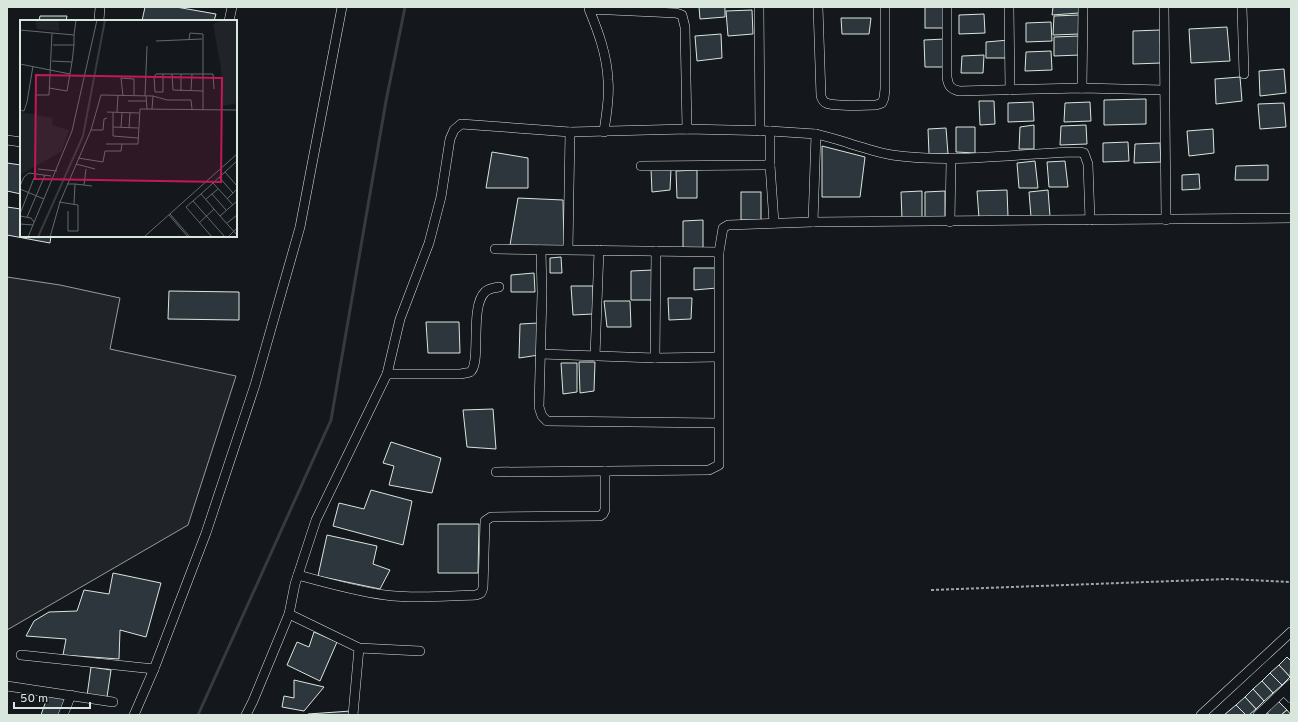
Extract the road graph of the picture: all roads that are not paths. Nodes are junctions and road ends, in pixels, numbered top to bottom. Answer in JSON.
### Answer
{"nodes":[{"id":1,"x":100,"y":7,"type":"edge"},
{"id":2,"x":232,"y":7,"type":"edge"},
{"id":3,"x":342,"y":7,"type":"edge"},
{"id":4,"x":759,"y":7,"type":"edge"},
{"id":5,"x":818,"y":7,"type":"edge"},
{"id":6,"x":885,"y":7,"type":"edge"},
{"id":7,"x":947,"y":7,"type":"edge"},
{"id":8,"x":1009,"y":7,"type":"edge"},
{"id":9,"x":1083,"y":7,"type":"edge"},
{"id":10,"x":1164,"y":7,"type":"edge"},
{"id":11,"x":1242,"y":7,"type":"edge"},
{"id":12,"x":99,"y":20,"type":"edge"},
{"id":13,"x":229,"y":20,"type":"edge"},
{"id":14,"x":1244,"y":74,"type":"dead end"},
{"id":15,"x":1082,"y":88,"type":"junction"},
{"id":16,"x":1010,"y":90,"type":"junction"},
{"id":17,"x":1164,"y":90,"type":"junction"},
{"id":18,"x":687,"y":130,"type":"junction"},
{"id":19,"x":760,"y":131,"type":"junction"},
{"id":20,"x":770,"y":131,"type":"junction"},
{"id":21,"x":570,"y":132,"type":"junction"},
{"id":22,"x":604,"y":132,"type":"junction"},
{"id":23,"x":816,"y":134,"type":"junction"},
{"id":24,"x":7,"y":140,"type":"edge"},
{"id":25,"x":20,"y":142,"type":"edge"},
{"id":26,"x":951,"y":159,"type":"junction"},
{"id":27,"x":770,"y":165,"type":"junction"},
{"id":28,"x":641,"y":166,"type":"dead end"},
{"id":29,"x":1291,"y":218,"type":"edge"},
{"id":30,"x":1090,"y":220,"type":"junction"},
{"id":31,"x":1166,"y":220,"type":"junction"},
{"id":32,"x":813,"y":222,"type":"junction"},
{"id":33,"x":950,"y":222,"type":"junction"},
{"id":34,"x":774,"y":223,"type":"junction"},
{"id":35,"x":495,"y":249,"type":"dead end"},
{"id":36,"x":568,"y":249,"type":"junction"},
{"id":37,"x":541,"y":250,"type":"junction"},
{"id":38,"x":599,"y":250,"type":"junction"},
{"id":39,"x":656,"y":251,"type":"junction"},
{"id":40,"x":719,"y":252,"type":"junction"},
{"id":41,"x":499,"y":287,"type":"dead end"},
{"id":42,"x":541,"y":354,"type":"junction"},
{"id":43,"x":595,"y":356,"type":"junction"},
{"id":44,"x":655,"y":358,"type":"junction"},
{"id":45,"x":718,"y":358,"type":"junction"},
{"id":46,"x":387,"y":374,"type":"junction"},
{"id":47,"x":718,"y":423,"type":"junction"},
{"id":48,"x":605,"y":471,"type":"junction"},
{"id":49,"x":496,"y":472,"type":"dead end"},
{"id":50,"x":298,"y":575,"type":"junction"},
{"id":51,"x":289,"y":614,"type":"junction"},
{"id":52,"x":1291,"y":632,"type":"edge"},
{"id":53,"x":359,"y":648,"type":"junction"},
{"id":54,"x":420,"y":651,"type":"dead end"},
{"id":55,"x":21,"y":656,"type":"dead end"},
{"id":56,"x":154,"y":669,"type":"junction"},
{"id":57,"x":7,"y":686,"type":"edge"},
{"id":58,"x":1288,"y":687,"type":"edge"},
{"id":59,"x":71,"y":695,"type":"junction"},
{"id":60,"x":1291,"y":698,"type":"edge"},
{"id":61,"x":113,"y":702,"type":"dead end"},
{"id":62,"x":63,"y":715,"type":"edge"},
{"id":63,"x":134,"y":715,"type":"edge"},
{"id":64,"x":246,"y":715,"type":"edge"},
{"id":65,"x":353,"y":715,"type":"edge"},
{"id":66,"x":1201,"y":715,"type":"edge"},
{"id":67,"x":1258,"y":715,"type":"edge"}],
"edges":[{"from":1,"to":12,"type":"street"},
{"from":2,"to":13,"type":"street"},
{"from":3,"to":56,"type":"street"},
{"from":4,"to":19,"type":"street"},
{"from":5,"to":6,"type":"street"},
{"from":7,"to":16,"type":"street"},
{"from":8,"to":16,"type":"street"},
{"from":9,"to":15,"type":"street"},
{"from":10,"to":17,"type":"street"},
{"from":11,"to":14,"type":"street"},
{"from":15,"to":16,"type":"street"},
{"from":15,"to":17,"type":"street"},
{"from":17,"to":31,"type":"street"},
{"from":18,"to":19,"type":"street"},
{"from":18,"to":22,"type":"street"},
{"from":18,"to":22,"type":"street"},
{"from":19,"to":20,"type":"street"},
{"from":20,"to":23,"type":"street"},
{"from":20,"to":27,"type":"street"},
{"from":21,"to":22,"type":"street"},
{"from":21,"to":36,"type":"street"},
{"from":21,"to":46,"type":"street"},
{"from":23,"to":26,"type":"street"},
{"from":23,"to":32,"type":"street"},
{"from":24,"to":25,"type":"street"},
{"from":26,"to":30,"type":"street"},
{"from":26,"to":33,"type":"street"},
{"from":27,"to":28,"type":"street"},
{"from":27,"to":34,"type":"street"},
{"from":29,"to":31,"type":"street"},
{"from":30,"to":31,"type":"street"},
{"from":30,"to":33,"type":"street"},
{"from":32,"to":33,"type":"street"},
{"from":32,"to":34,"type":"street"},
{"from":34,"to":40,"type":"street"},
{"from":35,"to":37,"type":"street"},
{"from":36,"to":37,"type":"street"},
{"from":36,"to":38,"type":"street"},
{"from":37,"to":42,"type":"street"},
{"from":38,"to":39,"type":"street"},
{"from":38,"to":43,"type":"street"},
{"from":39,"to":40,"type":"street"},
{"from":39,"to":44,"type":"street"},
{"from":40,"to":45,"type":"street"},
{"from":41,"to":46,"type":"street"},
{"from":42,"to":43,"type":"street"},
{"from":42,"to":47,"type":"street"},
{"from":43,"to":44,"type":"street"},
{"from":44,"to":45,"type":"street"},
{"from":45,"to":47,"type":"street"},
{"from":46,"to":50,"type":"street"},
{"from":47,"to":48,"type":"street"},
{"from":48,"to":49,"type":"street"},
{"from":48,"to":50,"type":"street"},
{"from":50,"to":51,"type":"street"},
{"from":51,"to":53,"type":"street"},
{"from":51,"to":64,"type":"street"},
{"from":52,"to":66,"type":"street"},
{"from":53,"to":54,"type":"street"},
{"from":53,"to":65,"type":"street"},
{"from":55,"to":56,"type":"street"},
{"from":56,"to":63,"type":"street"},
{"from":57,"to":59,"type":"street"},
{"from":58,"to":60,"type":"street"},
{"from":58,"to":67,"type":"street"},
{"from":59,"to":61,"type":"street"},
{"from":59,"to":62,"type":"street"}]}
